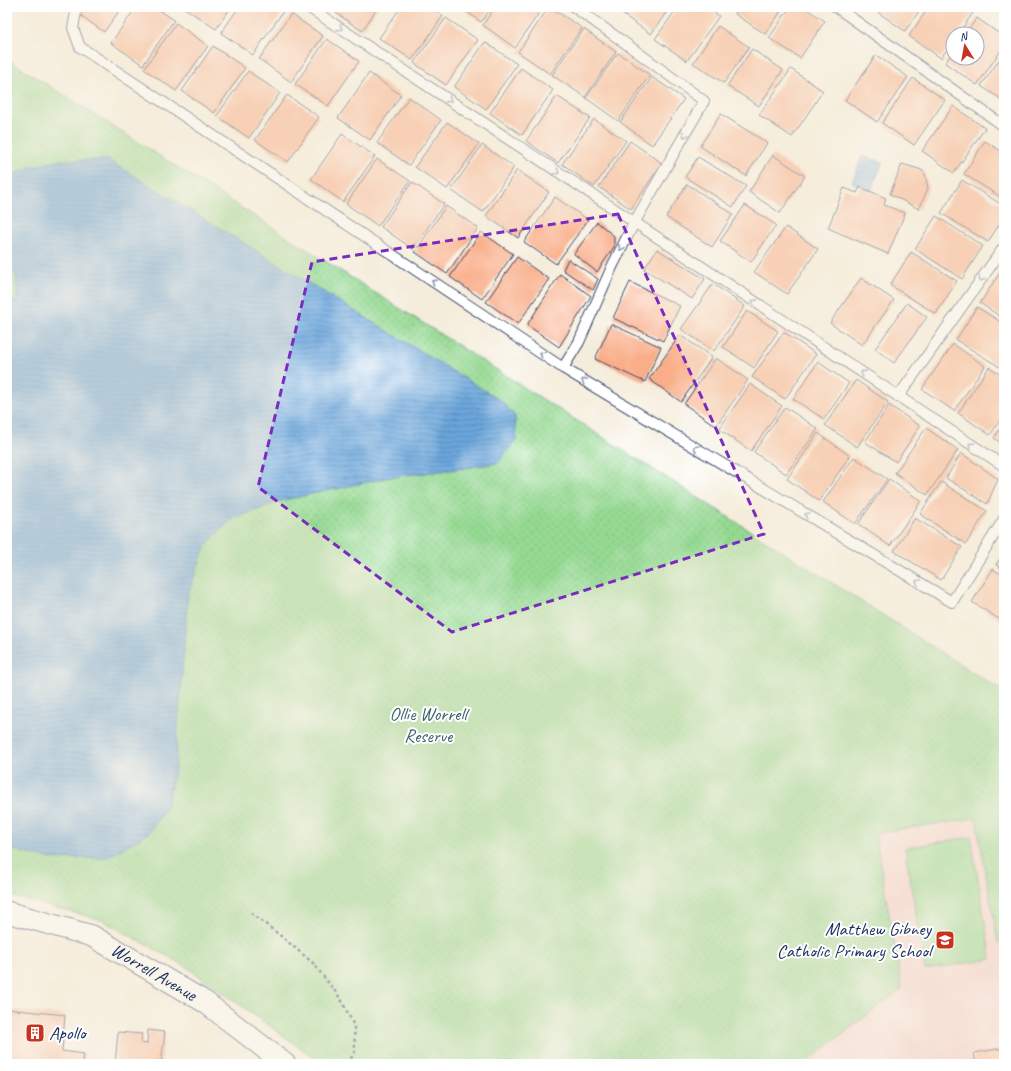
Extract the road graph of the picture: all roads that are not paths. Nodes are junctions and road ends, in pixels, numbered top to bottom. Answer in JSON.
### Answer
{"nodes":[{"id":1,"x":77,"y":7,"type":"edge"},
{"id":2,"x":308,"y":7,"type":"edge"},
{"id":3,"x":574,"y":7,"type":"edge"},
{"id":4,"x":836,"y":7,"type":"edge"},
{"id":5,"x":1004,"y":126,"type":"edge"},
{"id":6,"x":634,"y":222,"type":"junction"},
{"id":7,"x":1004,"y":247,"type":"edge"},
{"id":8,"x":563,"y":368,"type":"junction"},
{"id":9,"x":898,"y":396,"type":"junction"},
{"id":10,"x":1004,"y":466,"type":"edge"},
{"id":11,"x":1004,"y":519,"type":"edge"},
{"id":12,"x":7,"y":912,"type":"edge"},
{"id":13,"x":285,"y":1064,"type":"edge"}],
"edges":[{"from":8,"to":1,"type":"lane","one_way":true},
{"from":2,"to":6,"type":"lane","one_way":true},
{"from":3,"to":6,"type":"lane","one_way":true},
{"from":4,"to":5,"type":"lane"},
{"from":6,"to":8,"type":"lane","one_way":true},
{"from":9,"to":6,"type":"lane","one_way":true},
{"from":7,"to":9,"type":"lane","one_way":true},
{"from":11,"to":8,"type":"lane","one_way":true},
{"from":10,"to":9,"type":"lane","one_way":true},
{"from":12,"to":13,"type":"street","name":"Worrell Avenue"}]}
